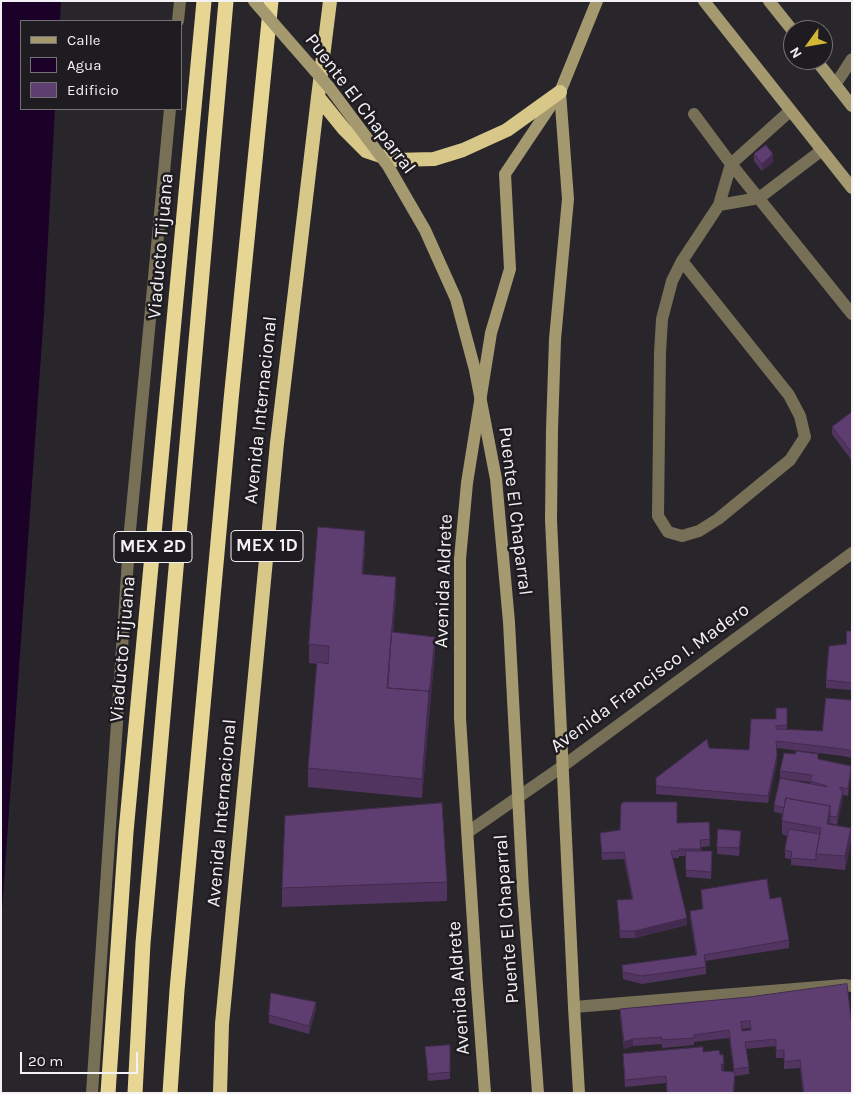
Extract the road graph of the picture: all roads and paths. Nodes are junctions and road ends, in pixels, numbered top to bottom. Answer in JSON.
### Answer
{"nodes":[{"id":1,"x":180,"y":1,"type":"edge"},
{"id":2,"x":204,"y":1,"type":"edge"},
{"id":3,"x":226,"y":1,"type":"edge"},
{"id":4,"x":254,"y":1,"type":"edge"},
{"id":5,"x":271,"y":1,"type":"edge"},
{"id":6,"x":330,"y":1,"type":"edge"},
{"id":7,"x":597,"y":1,"type":"edge"},
{"id":8,"x":704,"y":1,"type":"edge"},
{"id":9,"x":769,"y":1,"type":"edge"},
{"id":10,"x":178,"y":20,"type":"edge"},
{"id":11,"x":784,"y":20,"type":"edge"},
{"id":12,"x":852,"y":59,"type":"edge"},
{"id":13,"x":824,"y":70,"type":"edge"},
{"id":14,"x":835,"y":85,"type":"junction"},
{"id":15,"x":560,"y":92,"type":"junction"},
{"id":16,"x":318,"y":97,"type":"junction"},
{"id":17,"x":852,"y":106,"type":"edge"},
{"id":18,"x":170,"y":110,"type":"edge"},
{"id":19,"x":790,"y":111,"type":"junction"},
{"id":20,"x":694,"y":114,"type":"dead end"},
{"id":21,"x":822,"y":150,"type":"junction"},
{"id":22,"x":731,"y":164,"type":"junction"},
{"id":23,"x":852,"y":188,"type":"edge"},
{"id":24,"x":759,"y":198,"type":"junction"},
{"id":25,"x":719,"y":205,"type":"junction"},
{"id":26,"x":682,"y":261,"type":"junction"},
{"id":27,"x":852,"y":314,"type":"edge"},
{"id":28,"x":852,"y":553,"type":"edge"},
{"id":29,"x":563,"y":766,"type":"junction"},
{"id":30,"x":468,"y":832,"type":"junction"},
{"id":31,"x":852,"y":986,"type":"edge"},
{"id":32,"x":574,"y":1007,"type":"junction"},
{"id":33,"x":92,"y":1093,"type":"edge"},
{"id":34,"x":108,"y":1093,"type":"edge"},
{"id":35,"x":135,"y":1093,"type":"edge"},
{"id":36,"x":170,"y":1093,"type":"edge"},
{"id":37,"x":220,"y":1093,"type":"edge"},
{"id":38,"x":485,"y":1093,"type":"edge"},
{"id":39,"x":538,"y":1093,"type":"edge"},
{"id":40,"x":579,"y":1093,"type":"edge"}],
"edges":[{"from":1,"to":10,"type":"street"},
{"from":2,"to":34,"type":"highway","name":"Viaducto Tijuana","number":"MEX 2D"},
{"from":3,"to":35,"type":"highway","number":"MEX 2D"},
{"from":4,"to":39,"type":"main road","name":"Puente El Chaparral","bridge":true},
{"from":5,"to":36,"type":"highway","name":"Avenida Internacional","number":"MEX 1D"},
{"from":6,"to":16,"type":"highway","name":"Avenida Internacional","number":"MEX 1D"},
{"from":7,"to":15,"type":"main road","name":"Avenida Aldrete"},
{"from":8,"to":19,"type":"main road"},
{"from":9,"to":11,"type":"main road"},
{"from":12,"to":14,"type":"street"},
{"from":13,"to":14,"type":"main road"},
{"from":14,"to":17,"type":"main road"},
{"from":15,"to":16,"type":"highway"},
{"from":15,"to":29,"type":"main road","name":"Avenida Aldrete"},
{"from":15,"to":30,"type":"main road","name":"Avenida Aldrete"},
{"from":16,"to":37,"type":"highway","name":"Avenida Internacional","number":"MEX 1D"},
{"from":18,"to":33,"type":"street"},
{"from":19,"to":21,"type":"main road"},
{"from":19,"to":22,"type":"street"},
{"from":20,"to":22,"type":"street"},
{"from":21,"to":23,"type":"main road"},
{"from":21,"to":24,"type":"street"},
{"from":22,"to":24,"type":"street"},
{"from":22,"to":25,"type":"street"},
{"from":24,"to":25,"type":"street"},
{"from":24,"to":27,"type":"street"},
{"from":25,"to":26,"type":"street"},
{"from":26,"to":26,"type":"street"},
{"from":28,"to":29,"type":"street","name":"Avenida Francisco I. Madero"},
{"from":29,"to":30,"type":"street","name":"Avenida Francisco I. Madero"},
{"from":29,"to":32,"type":"main road","name":"Avenida Aldrete"},
{"from":30,"to":38,"type":"main road","name":"Avenida Aldrete"},
{"from":31,"to":32,"type":"street"},
{"from":32,"to":40,"type":"main road","name":"Avenida Aldrete"}]}
